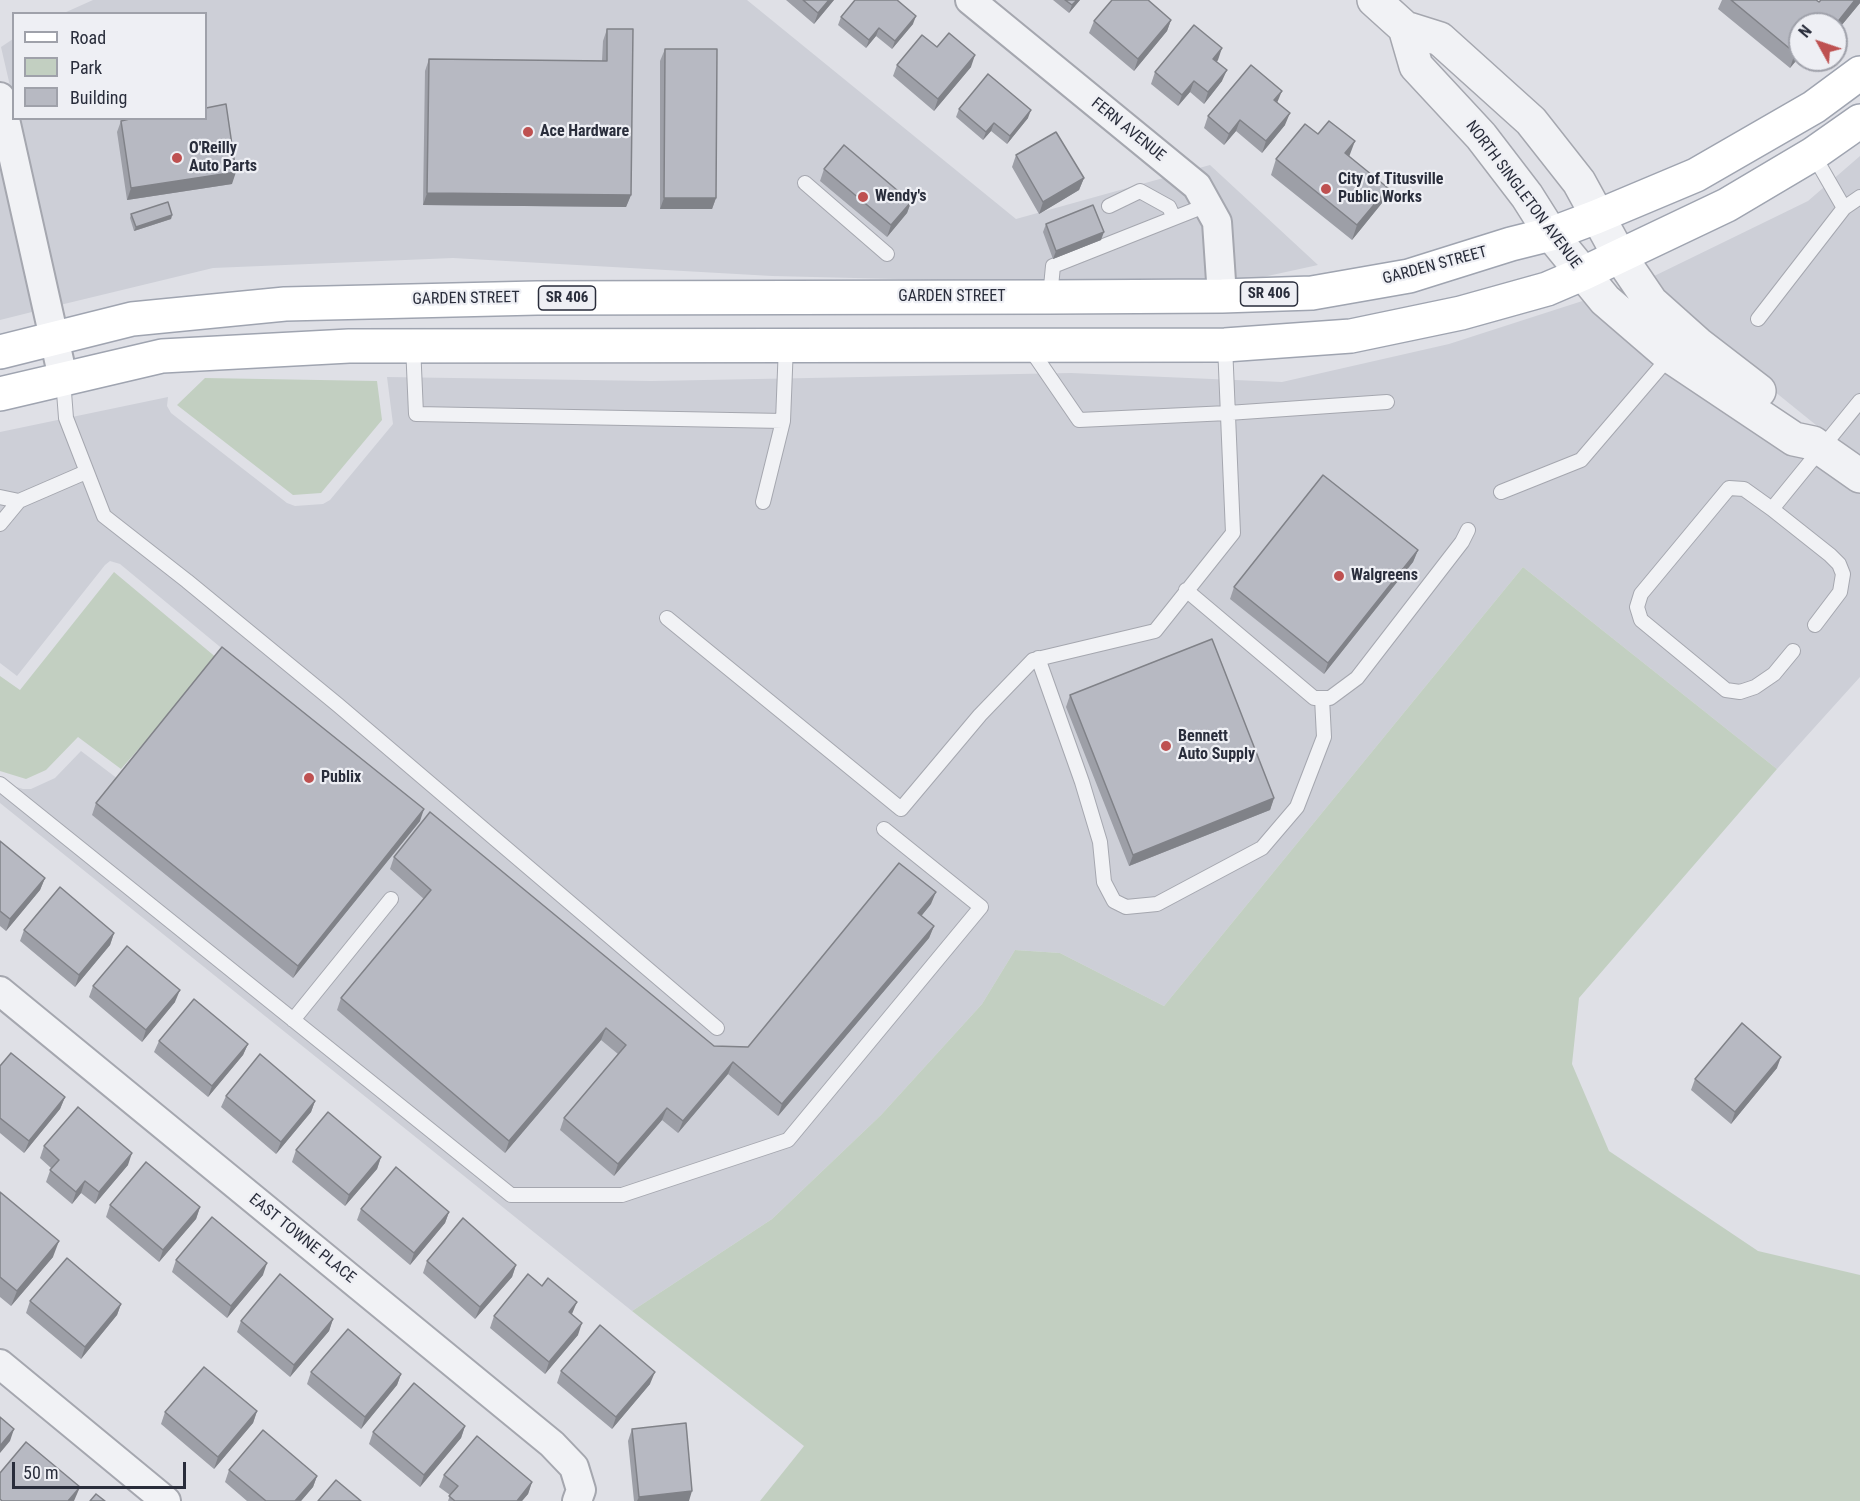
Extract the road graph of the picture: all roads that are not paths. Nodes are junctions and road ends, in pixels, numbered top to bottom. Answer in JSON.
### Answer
{"nodes":[{"id":1,"x":970,"y":0,"type":"edge"},
{"id":2,"x":1374,"y":0,"type":"edge"},
{"id":3,"x":1406,"y":28,"type":"junction"},
{"id":4,"x":1860,"y":73,"type":"edge"},
{"id":5,"x":0,"y":97,"type":"edge"},
{"id":6,"x":1860,"y":121,"type":"edge"},
{"id":7,"x":1813,"y":154,"type":"junction"},
{"id":8,"x":805,"y":183,"type":"dead end"},
{"id":9,"x":1860,"y":197,"type":"edge"},
{"id":10,"x":1207,"y":205,"type":"junction"},
{"id":11,"x":1109,"y":206,"type":"dead end"},
{"id":12,"x":1844,"y":208,"type":"junction"},
{"id":13,"x":1596,"y":217,"type":"junction"},
{"id":14,"x":1174,"y":218,"type":"junction"},
{"id":15,"x":1551,"y":234,"type":"junction"},
{"id":16,"x":887,"y":255,"type":"dead end"},
{"id":17,"x":1619,"y":255,"type":"junction"},
{"id":18,"x":1582,"y":274,"type":"junction"},
{"id":19,"x":1222,"y":296,"type":"junction"},
{"id":20,"x":790,"y":297,"type":"junction"},
{"id":21,"x":908,"y":297,"type":"junction"},
{"id":22,"x":1050,"y":297,"type":"junction"},
{"id":23,"x":1758,"y":319,"type":"dead end"},
{"id":24,"x":54,"y":338,"type":"junction"},
{"id":25,"x":413,"y":345,"type":"junction"},
{"id":26,"x":673,"y":345,"type":"junction"},
{"id":27,"x":786,"y":345,"type":"junction"},
{"id":28,"x":1028,"y":345,"type":"junction"},
{"id":29,"x":1225,"y":345,"type":"junction"},
{"id":30,"x":0,"y":352,"type":"edge"},
{"id":31,"x":1670,"y":356,"type":"junction"},
{"id":32,"x":63,"y":378,"type":"junction"},
{"id":33,"x":0,"y":394,"type":"edge"},
{"id":34,"x":1387,"y":402,"type":"dead end"},
{"id":35,"x":1858,"y":408,"type":"edge"},
{"id":36,"x":1228,"y":413,"type":"junction"},
{"id":37,"x":783,"y":421,"type":"junction"},
{"id":38,"x":1817,"y":446,"type":"junction"},
{"id":39,"x":86,"y":472,"type":"junction"},
{"id":40,"x":1860,"y":476,"type":"edge"},
{"id":41,"x":1501,"y":492,"type":"dead end"},
{"id":42,"x":0,"y":497,"type":"edge"},
{"id":43,"x":19,"y":501,"type":"junction"},
{"id":44,"x":763,"y":502,"type":"dead end"},
{"id":45,"x":1772,"y":509,"type":"junction"},
{"id":46,"x":0,"y":524,"type":"edge"},
{"id":47,"x":1468,"y":530,"type":"dead end"},
{"id":48,"x":1186,"y":590,"type":"junction"},
{"id":49,"x":666,"y":618,"type":"dead end"},
{"id":50,"x":1815,"y":626,"type":"dead end"},
{"id":51,"x":1793,"y":651,"type":"dead end"},
{"id":52,"x":1038,"y":658,"type":"junction"},
{"id":53,"x":1322,"y":698,"type":"junction"},
{"id":54,"x":0,"y":784,"type":"edge"},
{"id":55,"x":884,"y":830,"type":"dead end"},
{"id":56,"x":391,"y":899,"type":"dead end"},
{"id":57,"x":0,"y":991,"type":"edge"},
{"id":58,"x":293,"y":1020,"type":"junction"},
{"id":59,"x":717,"y":1028,"type":"dead end"},
{"id":60,"x":0,"y":1364,"type":"edge"},
{"id":61,"x":166,"y":1501,"type":"edge"},
{"id":62,"x":577,"y":1501,"type":"edge"}],
"edges":[{"from":1,"to":10,"type":"street","name":"FERN AVENUE"},
{"from":2,"to":3,"type":"street"},
{"from":3,"to":13,"type":"street"},
{"from":3,"to":15,"type":"street","name":"NORTH SINGLETON AVENUE"},
{"from":4,"to":13,"type":"main road","name":"GARDEN STREET","number":"SR 406"},
{"from":5,"to":24,"type":"street"},
{"from":6,"to":7,"type":"main road"},
{"from":7,"to":12,"type":"lane"},
{"from":7,"to":17,"type":"main road"},
{"from":8,"to":16,"type":"lane"},
{"from":9,"to":12,"type":"lane"},
{"from":10,"to":14,"type":"lane"},
{"from":10,"to":19,"type":"street","name":"FERN AVENUE"},
{"from":11,"to":14,"type":"lane"},
{"from":12,"to":23,"type":"lane"},
{"from":13,"to":15,"type":"main road","name":"GARDEN STREET","number":"SR 406"},
{"from":13,"to":17,"type":"street"},
{"from":14,"to":22,"type":"lane"},
{"from":15,"to":18,"type":"street","name":"NORTH SINGLETON AVENUE"},
{"from":15,"to":19,"type":"main road","name":"GARDEN STREET","number":"SR 406"},
{"from":17,"to":18,"type":"main road"},
{"from":17,"to":38,"type":"street"},
{"from":18,"to":29,"type":"main road"},
{"from":18,"to":31,"type":"street","name":"NORTH SINGLETON AVENUE"},
{"from":19,"to":22,"type":"main road","name":"GARDEN STREET","number":"SR 406"},
{"from":20,"to":21,"type":"main road","name":"GARDEN STREET","number":"SR 406"},
{"from":20,"to":24,"type":"main road","name":"GARDEN STREET","number":"SR 406"},
{"from":20,"to":26,"type":"main road"},
{"from":21,"to":22,"type":"main road","name":"GARDEN STREET","number":"SR 406"},
{"from":21,"to":27,"type":"main road"},
{"from":24,"to":30,"type":"main road","name":"GARDEN STREET","number":"SR 406"},
{"from":24,"to":32,"type":"street"},
{"from":25,"to":26,"type":"main road"},
{"from":25,"to":32,"type":"main road"},
{"from":25,"to":37,"type":"lane"},
{"from":26,"to":27,"type":"main road"},
{"from":27,"to":28,"type":"main road"},
{"from":27,"to":37,"type":"lane"},
{"from":28,"to":29,"type":"main road"},
{"from":28,"to":36,"type":"lane"},
{"from":29,"to":36,"type":"lane"},
{"from":31,"to":38,"type":"street","name":"NORTH SINGLETON AVENUE"},
{"from":31,"to":41,"type":"lane"},
{"from":32,"to":33,"type":"main road"},
{"from":32,"to":39,"type":"lane"},
{"from":34,"to":36,"type":"lane"},
{"from":35,"to":38,"type":"lane"},
{"from":36,"to":48,"type":"lane"},
{"from":37,"to":44,"type":"lane"},
{"from":38,"to":40,"type":"street"},
{"from":38,"to":45,"type":"lane"},
{"from":39,"to":43,"type":"lane"},
{"from":39,"to":59,"type":"lane"},
{"from":42,"to":43,"type":"lane"},
{"from":43,"to":46,"type":"lane"},
{"from":45,"to":50,"type":"lane"},
{"from":45,"to":51,"type":"lane"},
{"from":47,"to":53,"type":"lane"},
{"from":48,"to":52,"type":"lane"},
{"from":48,"to":53,"type":"lane"},
{"from":49,"to":52,"type":"lane"},
{"from":52,"to":53,"type":"lane"},
{"from":54,"to":58,"type":"lane"},
{"from":55,"to":58,"type":"lane"},
{"from":56,"to":58,"type":"lane"},
{"from":57,"to":62,"type":"street","name":"EAST TOWNE PLACE"},
{"from":60,"to":61,"type":"street"}]}
